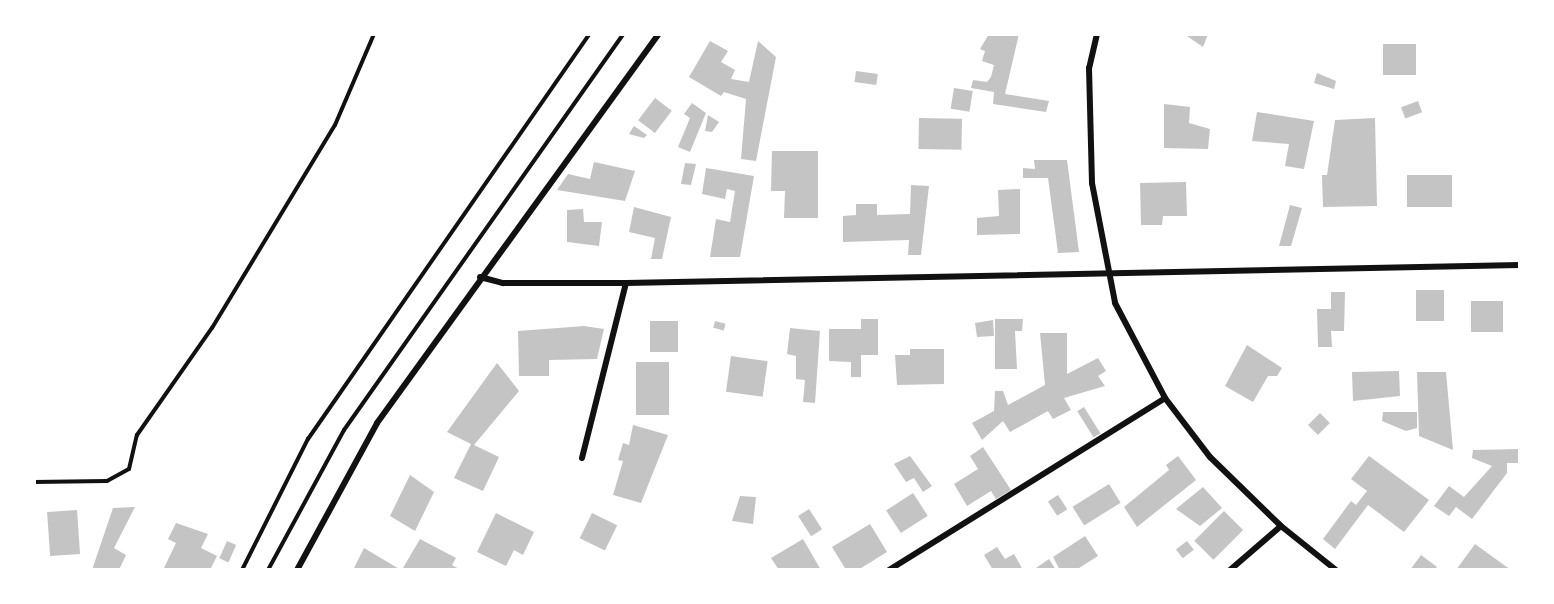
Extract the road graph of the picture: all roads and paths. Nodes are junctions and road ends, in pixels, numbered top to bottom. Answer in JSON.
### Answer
{"nodes":[{"id":1,"x":374,"y":34,"type":"edge"},
{"id":2,"x":589,"y":34,"type":"edge"},
{"id":3,"x":623,"y":34,"type":"edge"},
{"id":4,"x":659,"y":34,"type":"edge"},
{"id":5,"x":1097,"y":34,"type":"edge"},
{"id":6,"x":1520,"y":265,"type":"edge"},
{"id":7,"x":1108,"y":271,"type":"junction"},
{"id":8,"x":480,"y":276,"type":"junction"},
{"id":9,"x":626,"y":283,"type":"junction"},
{"id":10,"x":1165,"y":398,"type":"junction"},
{"id":11,"x":582,"y":458,"type":"dead end"},
{"id":12,"x":34,"y":482,"type":"edge"},
{"id":13,"x":1281,"y":526,"type":"junction"},
{"id":14,"x":242,"y":570,"type":"edge"},
{"id":15,"x":268,"y":570,"type":"edge"},
{"id":16,"x":297,"y":570,"type":"edge"},
{"id":17,"x":889,"y":570,"type":"edge"},
{"id":18,"x":1230,"y":570,"type":"edge"},
{"id":19,"x":1336,"y":570,"type":"edge"}],
"edges":[{"from":1,"to":12,"type":"path"},
{"from":2,"to":14,"type":"path"},
{"from":3,"to":15,"type":"path"},
{"from":4,"to":8,"type":"street"},
{"from":5,"to":7,"type":"street"},
{"from":6,"to":7,"type":"street"},
{"from":7,"to":9,"type":"street"},
{"from":7,"to":10,"type":"street"},
{"from":8,"to":9,"type":"street"},
{"from":8,"to":16,"type":"street"},
{"from":9,"to":11,"type":"street"},
{"from":10,"to":13,"type":"street"},
{"from":10,"to":17,"type":"street"},
{"from":13,"to":18,"type":"street"},
{"from":13,"to":19,"type":"street"}]}
